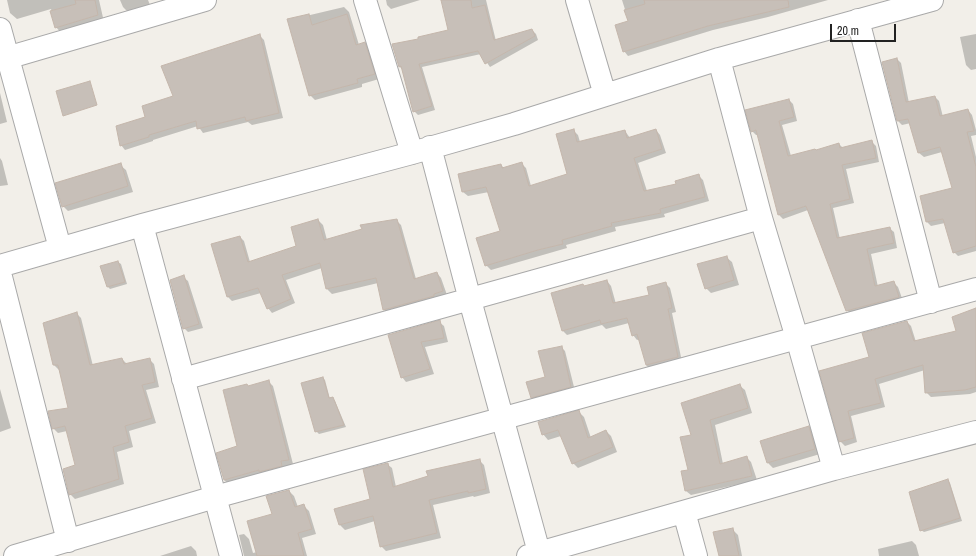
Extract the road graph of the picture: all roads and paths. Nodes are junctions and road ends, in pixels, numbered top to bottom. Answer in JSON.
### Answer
{"nodes":[{"id":1,"x":205,"y":0,"type":"edge"},
{"id":2,"x":365,"y":0,"type":"edge"},
{"id":3,"x":577,"y":0,"type":"edge"},
{"id":4,"x":932,"y":0,"type":"edge"},
{"id":5,"x":858,"y":20,"type":"junction"},
{"id":6,"x":0,"y":29,"type":"edge"},
{"id":7,"x":4,"y":59,"type":"edge"},
{"id":8,"x":719,"y":59,"type":"junction"},
{"id":9,"x":605,"y":95,"type":"junction"},
{"id":10,"x":421,"y":150,"type":"junction"},
{"id":11,"x":761,"y":218,"type":"junction"},
{"id":12,"x":142,"y":225,"type":"junction"},
{"id":13,"x":60,"y":248,"type":"junction"},
{"id":14,"x":0,"y":266,"type":"edge"},
{"id":15,"x":0,"y":274,"type":"edge"},
{"id":16,"x":976,"y":289,"type":"edge"},
{"id":17,"x":470,"y":300,"type":"junction"},
{"id":18,"x":931,"y":302,"type":"junction"},
{"id":19,"x":797,"y":338,"type":"junction"},
{"id":20,"x":183,"y":379,"type":"junction"},
{"id":21,"x":503,"y":419,"type":"junction"},
{"id":22,"x":976,"y":432,"type":"edge"},
{"id":23,"x":834,"y":470,"type":"junction"},
{"id":24,"x":215,"y":497,"type":"junction"},
{"id":25,"x":684,"y":512,"type":"junction"},
{"id":26,"x":68,"y":541,"type":"junction"},
{"id":27,"x":536,"y":555,"type":"edge"},
{"id":28,"x":15,"y":556,"type":"edge"},
{"id":29,"x":230,"y":556,"type":"edge"},
{"id":30,"x":696,"y":556,"type":"edge"}],
"edges":[{"from":1,"to":7,"type":"street"},
{"from":2,"to":10,"type":"street"},
{"from":3,"to":9,"type":"street"},
{"from":4,"to":5,"type":"street"},
{"from":5,"to":8,"type":"street"},
{"from":5,"to":18,"type":"street"},
{"from":6,"to":7,"type":"street"},
{"from":7,"to":13,"type":"street"},
{"from":8,"to":9,"type":"street"},
{"from":8,"to":11,"type":"street"},
{"from":9,"to":10,"type":"street"},
{"from":10,"to":12,"type":"street"},
{"from":10,"to":17,"type":"street"},
{"from":11,"to":17,"type":"street"},
{"from":11,"to":19,"type":"street"},
{"from":12,"to":13,"type":"street"},
{"from":12,"to":20,"type":"street"},
{"from":13,"to":14,"type":"street"},
{"from":15,"to":26,"type":"street"},
{"from":16,"to":18,"type":"street"},
{"from":17,"to":20,"type":"street"},
{"from":17,"to":21,"type":"street"},
{"from":18,"to":19,"type":"street"},
{"from":19,"to":21,"type":"street"},
{"from":19,"to":23,"type":"street"},
{"from":20,"to":24,"type":"street"},
{"from":21,"to":24,"type":"street"},
{"from":21,"to":27,"type":"street"},
{"from":22,"to":23,"type":"street"},
{"from":23,"to":25,"type":"street"},
{"from":24,"to":26,"type":"street"},
{"from":24,"to":29,"type":"street"},
{"from":25,"to":27,"type":"street"},
{"from":25,"to":30,"type":"street"},
{"from":26,"to":28,"type":"street"}]}
